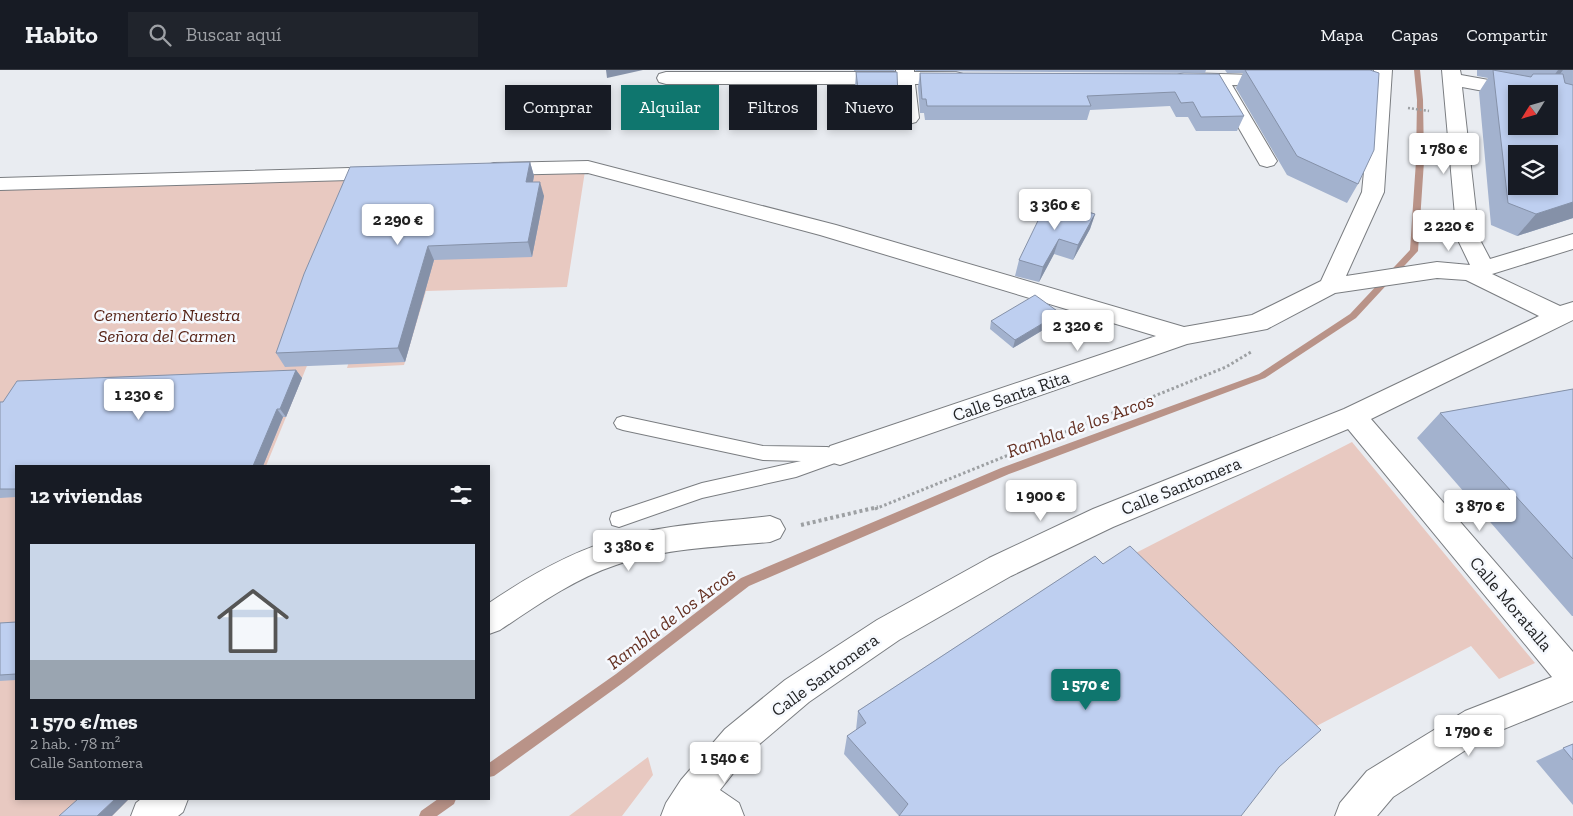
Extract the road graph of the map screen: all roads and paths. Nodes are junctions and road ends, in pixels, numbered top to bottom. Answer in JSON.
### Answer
{"nodes":[{"id":1,"x":906,"y":74,"type":"edge"},
{"id":2,"x":1451,"y":74,"type":"edge"},
{"id":3,"x":1217,"y":75,"type":"edge"},
{"id":4,"x":1376,"y":77,"type":"edge"},
{"id":5,"x":666,"y":78,"type":"dead end"},
{"id":6,"x":975,"y":78,"type":"edge"},
{"id":7,"x":1170,"y":79,"type":"edge"},
{"id":8,"x":1296,"y":80,"type":"edge"},
{"id":9,"x":1508,"y":88,"type":"edge"},
{"id":10,"x":1380,"y":103,"type":"junction"},
{"id":11,"x":1456,"y":117,"type":"junction"},
{"id":12,"x":1267,"y":161,"type":"dead end"},
{"id":13,"x":470,"y":170,"type":"edge"},
{"id":14,"x":402,"y":172,"type":"edge"},
{"id":15,"x":0,"y":184,"type":"edge"},
{"id":16,"x":1573,"y":241,"type":"edge"},
{"id":17,"x":1477,"y":270,"type":"junction"},
{"id":18,"x":1330,"y":286,"type":"junction"},
{"id":19,"x":1566,"y":313,"type":"edge"},
{"id":20,"x":1258,"y":323,"type":"junction"},
{"id":21,"x":1184,"y":336,"type":"junction"},
{"id":22,"x":1353,"y":416,"type":"junction"},
{"id":23,"x":623,"y":423,"type":"dead end"},
{"id":24,"x":840,"y":454,"type":"junction"},
{"id":25,"x":619,"y":519,"type":"dead end"},
{"id":26,"x":770,"y":529,"type":"joint"},
{"id":27,"x":490,"y":619,"type":"edge"},
{"id":28,"x":1573,"y":677,"type":"edge"},
{"id":29,"x":1573,"y":685,"type":"edge"},
{"id":30,"x":169,"y":800,"type":"edge"},
{"id":31,"x":687,"y":805,"type":"edge"},
{"id":32,"x":149,"y":816,"type":"edge"},
{"id":33,"x":726,"y":816,"type":"edge"},
{"id":34,"x":1353,"y":816,"type":"edge"}],
"edges":[{"from":1,"to":5,"type":"street"},
{"from":1,"to":6,"type":"street"},
{"from":2,"to":9,"type":"street"},
{"from":2,"to":11,"type":"street"},
{"from":3,"to":7,"type":"street"},
{"from":3,"to":8,"type":"street"},
{"from":3,"to":12,"type":"street"},
{"from":4,"to":10,"type":"street"},
{"from":10,"to":11,"type":"path"},
{"from":10,"to":18,"type":"street"},
{"from":11,"to":17,"type":"street"},
{"from":13,"to":21,"type":"street"},
{"from":14,"to":15,"type":"street"},
{"from":16,"to":17,"type":"street","name":"Calle Santa Rita"},
{"from":17,"to":18,"type":"street","name":"Calle Santa Rita"},
{"from":17,"to":19,"type":"street","name":"Calle Santa Rita"},
{"from":18,"to":20,"type":"street","name":"Calle Santa Rita"},
{"from":19,"to":22,"type":"street","name":"Calle Santomera"},
{"from":20,"to":21,"type":"street","name":"Calle Santa Rita"},
{"from":20,"to":26,"type":"path"},
{"from":21,"to":24,"type":"street","name":"Calle Santa Rita"},
{"from":22,"to":28,"type":"street","name":"Calle Moratalla"},
{"from":22,"to":31,"type":"street","name":"Calle Santomera"},
{"from":23,"to":24,"type":"lane"},
{"from":24,"to":25,"type":"lane"},
{"from":26,"to":27,"type":"street"},
{"from":29,"to":34,"type":"street"},
{"from":30,"to":32,"type":"street"},
{"from":31,"to":33,"type":"street"}]}
